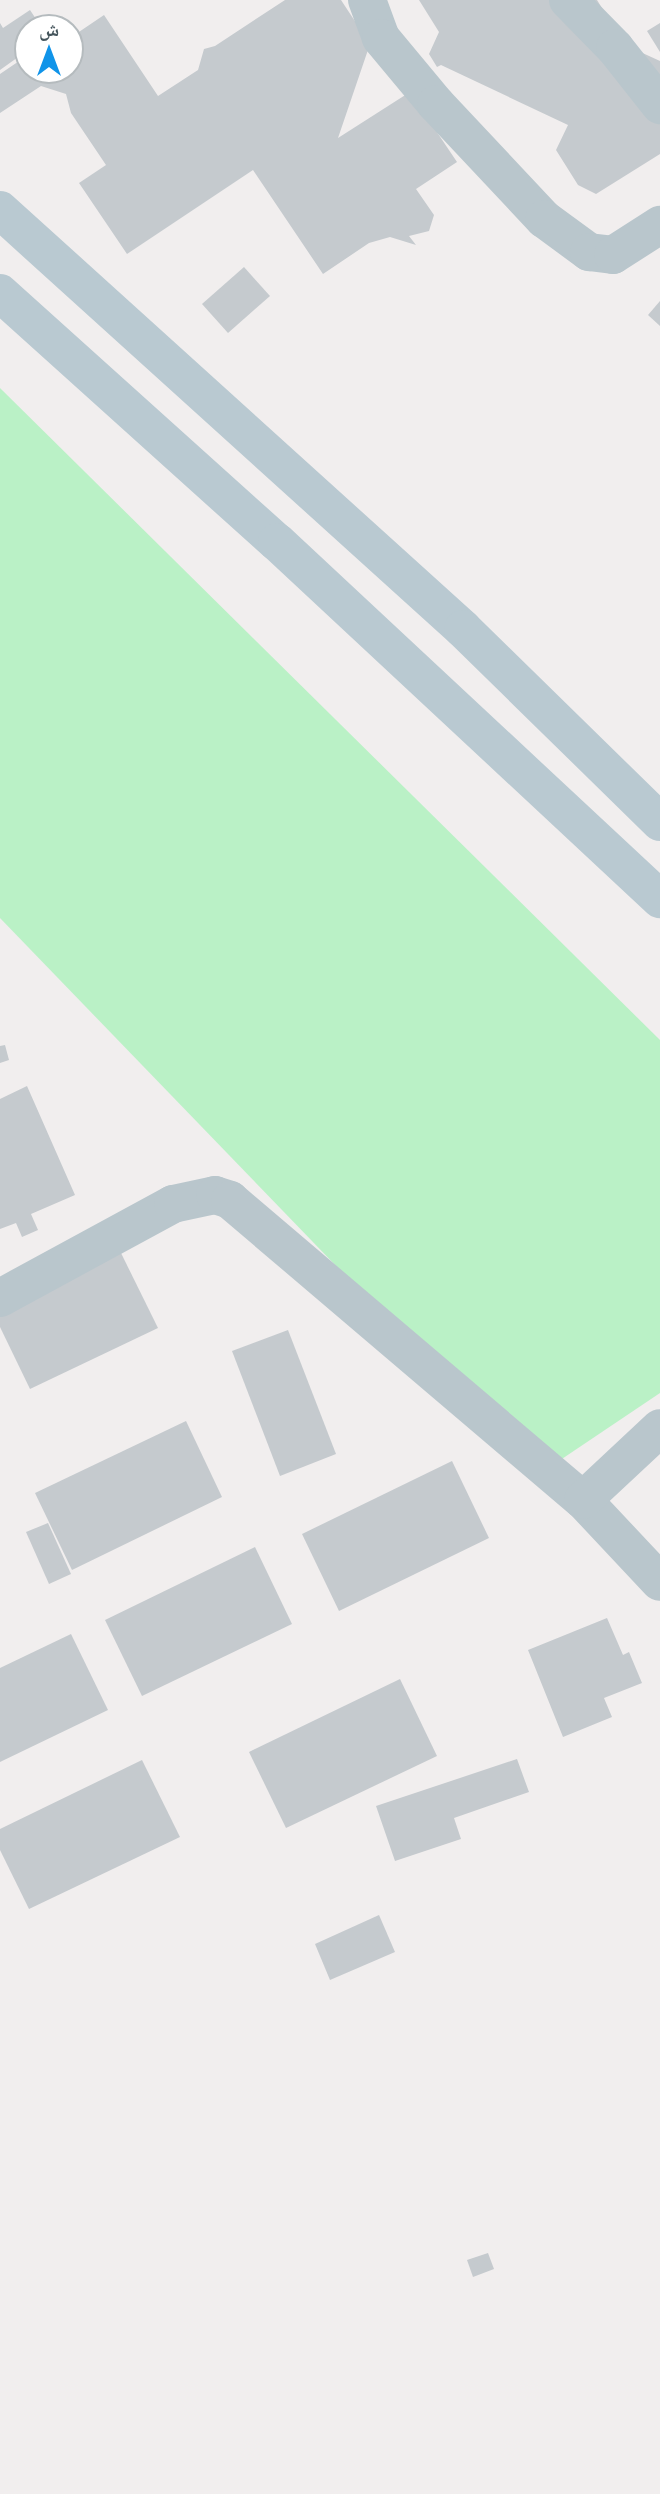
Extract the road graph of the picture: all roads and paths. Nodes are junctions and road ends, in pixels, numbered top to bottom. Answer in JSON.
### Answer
{"nodes":[{"id":1,"x":367,"y":0,"type":"edge"},
{"id":2,"x":568,"y":0,"type":"edge"},
{"id":3,"x":660,"y":105,"type":"edge"},
{"id":4,"x":0,"y":210,"type":"edge"},
{"id":5,"x":660,"y":225,"type":"edge"},
{"id":6,"x":0,"y":293,"type":"edge"},
{"id":7,"x":660,"y":822,"type":"edge"},
{"id":8,"x":660,"y":900,"type":"edge"},
{"id":9,"x":0,"y":1298,"type":"edge"},
{"id":10,"x":660,"y":1429,"type":"edge"},
{"id":11,"x":583,"y":1500,"type":"junction"},
{"id":12,"x":660,"y":1582,"type":"edge"}],
"edges":[{"from":1,"to":5,"type":"street"},
{"from":2,"to":3,"type":"street"},
{"from":4,"to":7,"type":"main road"},
{"from":6,"to":8,"type":"main road"},
{"from":9,"to":11,"type":"street"},
{"from":10,"to":11,"type":"street"},
{"from":11,"to":12,"type":"street"}]}
